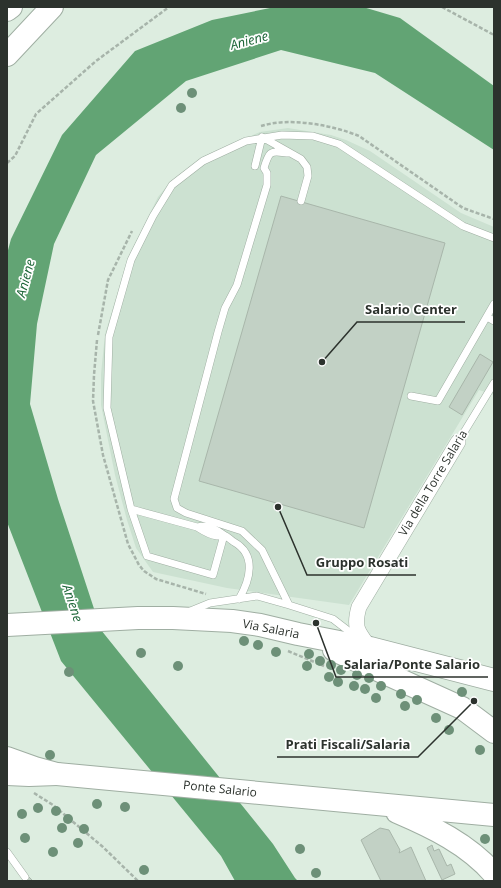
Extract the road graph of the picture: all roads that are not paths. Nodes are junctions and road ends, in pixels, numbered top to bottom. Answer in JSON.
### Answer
{"nodes":[{"id":1,"x":11,"y":7,"type":"edge"},
{"id":2,"x":43,"y":7,"type":"edge"},
{"id":3,"x":52,"y":7,"type":"edge"},
{"id":4,"x":7,"y":10,"type":"edge"},
{"id":5,"x":7,"y":32,"type":"edge"},
{"id":6,"x":7,"y":55,"type":"edge"},
{"id":7,"x":262,"y":137,"type":"junction"},
{"id":8,"x":290,"y":153,"type":"junction"},
{"id":9,"x":254,"y":166,"type":"dead end"},
{"id":10,"x":301,"y":201,"type":"dead end"},
{"id":11,"x":494,"y":238,"type":"edge"},
{"id":12,"x":494,"y":304,"type":"edge"},
{"id":13,"x":486,"y":317,"type":"junction"},
{"id":14,"x":494,"y":321,"type":"edge"},
{"id":15,"x":494,"y":383,"type":"edge"},
{"id":16,"x":411,"y":396,"type":"dead end"},
{"id":17,"x":458,"y":442,"type":"joint"},
{"id":18,"x":131,"y":509,"type":"junction"},
{"id":19,"x":224,"y":536,"type":"junction"},
{"id":20,"x":239,"y":598,"type":"junction"},
{"id":21,"x":289,"y":605,"type":"junction"},
{"id":22,"x":173,"y":618,"type":"junction"},
{"id":23,"x":7,"y":625,"type":"edge"},
{"id":24,"x":292,"y":642,"type":"junction"},
{"id":25,"x":370,"y":648,"type":"junction"},
{"id":26,"x":494,"y":680,"type":"edge"},
{"id":27,"x":494,"y":732,"type":"edge"},
{"id":28,"x":7,"y":758,"type":"edge"},
{"id":29,"x":7,"y":774,"type":"edge"},
{"id":30,"x":57,"y":774,"type":"junction"},
{"id":31,"x":377,"y":804,"type":"junction"},
{"id":32,"x":494,"y":815,"type":"edge"},
{"id":33,"x":7,"y":852,"type":"edge"},
{"id":34,"x":494,"y":874,"type":"edge"},
{"id":35,"x":25,"y":877,"type":"dead end"}],
"edges":[{"from":1,"to":4,"type":"main road"},
{"from":2,"to":5,"type":"main road"},
{"from":3,"to":6,"type":"main road"},
{"from":7,"to":8,"type":"lane"},
{"from":7,"to":9,"type":"lane"},
{"from":7,"to":11,"type":"lane"},
{"from":7,"to":18,"type":"lane"},
{"from":8,"to":10,"type":"lane"},
{"from":8,"to":21,"type":"lane"},
{"from":12,"to":13,"type":"lane"},
{"from":13,"to":14,"type":"lane"},
{"from":13,"to":16,"type":"lane"},
{"from":15,"to":17,"type":"lane","name":"Via della Torre Salaria"},
{"from":17,"to":25,"type":"street","name":"Via della Torre Salaria"},
{"from":18,"to":19,"type":"lane"},
{"from":18,"to":19,"type":"lane"},
{"from":19,"to":20,"type":"lane"},
{"from":20,"to":21,"type":"lane"},
{"from":20,"to":22,"type":"lane"},
{"from":21,"to":25,"type":"lane"},
{"from":22,"to":23,"type":"main road","name":"Via Salaria"},
{"from":22,"to":24,"type":"main road","name":"Via Salaria"},
{"from":24,"to":25,"type":"main road","name":"Via Salaria"},
{"from":24,"to":27,"type":"main road"},
{"from":25,"to":26,"type":"main road","name":"Via Salaria"},
{"from":28,"to":30,"type":"main road"},
{"from":29,"to":30,"type":"main road"},
{"from":30,"to":31,"type":"main road","name":"Ponte Salario"},
{"from":31,"to":32,"type":"main road"},
{"from":31,"to":34,"type":"main road"},
{"from":33,"to":35,"type":"lane"}]}
